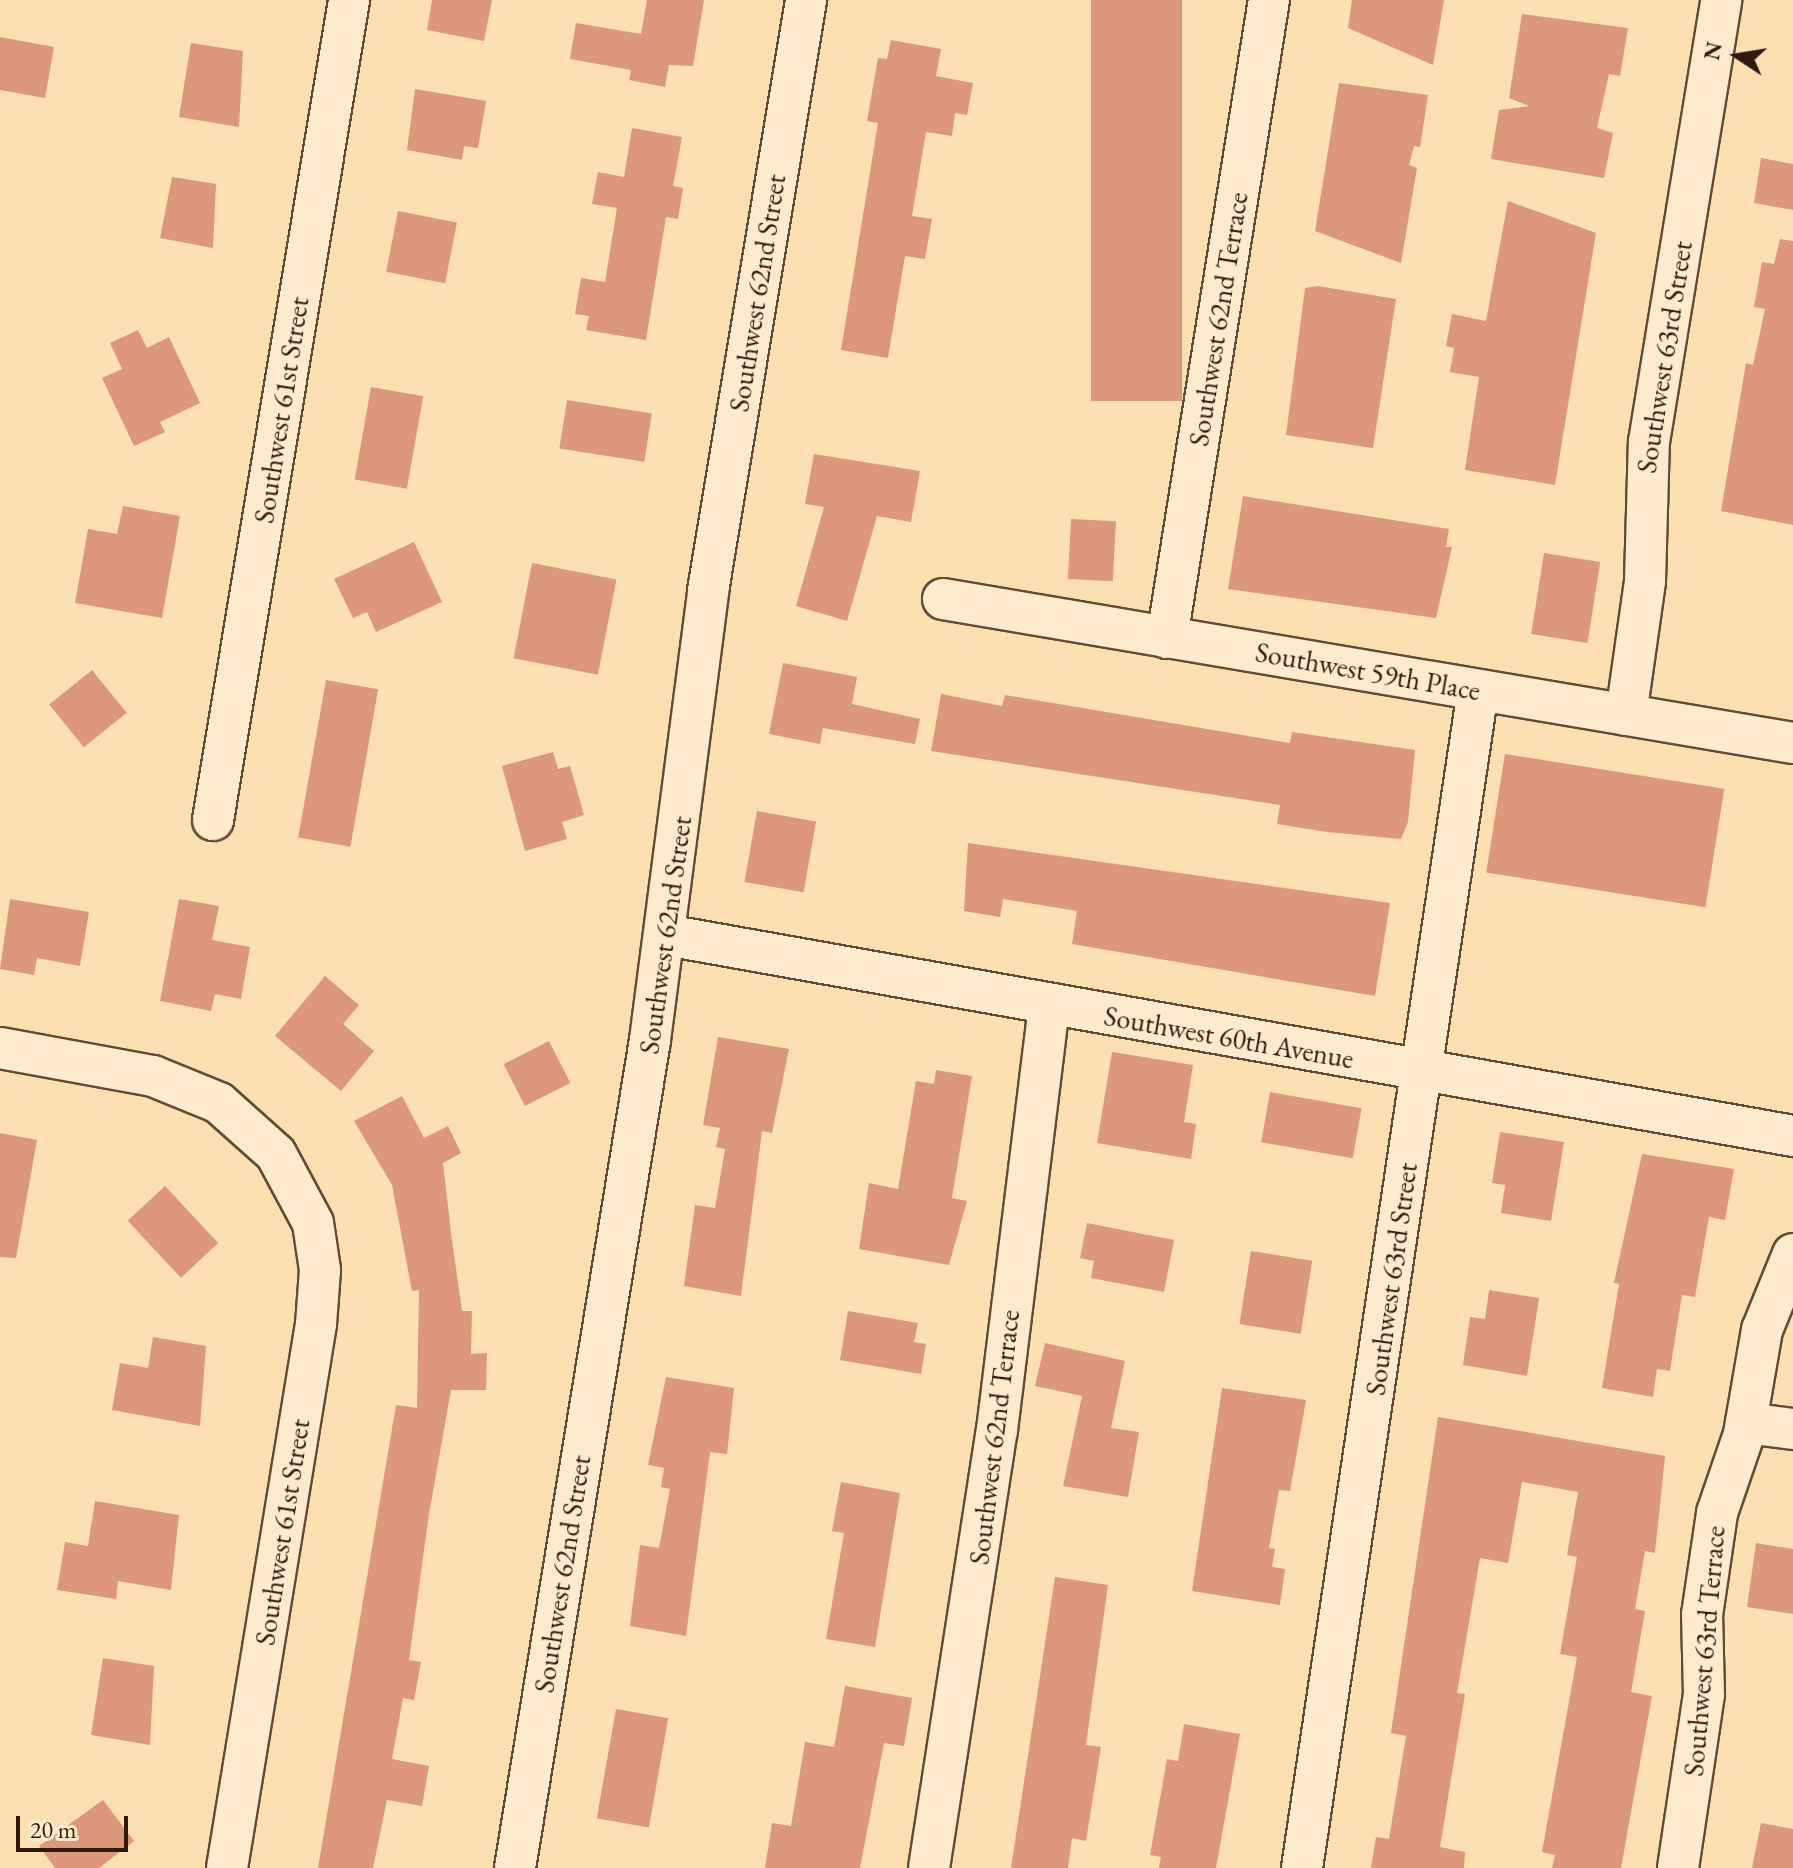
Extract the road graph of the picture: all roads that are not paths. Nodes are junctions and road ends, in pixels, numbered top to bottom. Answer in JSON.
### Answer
{"nodes":[{"id":1,"x":349,"y":0,"type":"edge"},
{"id":2,"x":806,"y":0,"type":"edge"},
{"id":3,"x":1269,"y":0,"type":"edge"},
{"id":4,"x":1721,"y":0,"type":"edge"},
{"id":5,"x":943,"y":599,"type":"dead end"},
{"id":6,"x":1167,"y":638,"type":"junction"},
{"id":7,"x":1478,"y":690,"type":"junction"},
{"id":8,"x":1626,"y":715,"type":"junction"},
{"id":9,"x":1793,"y":743,"type":"edge"},
{"id":10,"x":213,"y":820,"type":"dead end"},
{"id":11,"x":666,"y":935,"type":"junction"},
{"id":12,"x":1049,"y":1004,"type":"junction"},
{"id":13,"x":0,"y":1048,"type":"edge"},
{"id":14,"x":1420,"y":1071,"type":"junction"},
{"id":15,"x":1793,"y":1136,"type":"edge"},
{"id":16,"x":1793,"y":1254,"type":"edge"},
{"id":17,"x":1746,"y":1423,"type":"junction"},
{"id":18,"x":1793,"y":1429,"type":"edge"},
{"id":19,"x":227,"y":1868,"type":"edge"},
{"id":20,"x":515,"y":1868,"type":"edge"},
{"id":21,"x":929,"y":1868,"type":"edge"},
{"id":22,"x":1302,"y":1868,"type":"edge"},
{"id":23,"x":1678,"y":1868,"type":"edge"}],
"edges":[{"from":1,"to":10,"type":"street","name":"Southwest 61st Street"},
{"from":2,"to":11,"type":"street","name":"Southwest 62nd Street"},
{"from":3,"to":6,"type":"street","name":"Southwest 62nd Terrace"},
{"from":4,"to":8,"type":"street","name":"Southwest 63rd Street"},
{"from":5,"to":6,"type":"street","name":"Southwest 59th Place"},
{"from":6,"to":7,"type":"street","name":"Southwest 59th Place"},
{"from":7,"to":8,"type":"street","name":"Southwest 59th Place"},
{"from":7,"to":14,"type":"street","name":"Southwest 63rd Street"},
{"from":8,"to":9,"type":"street","name":"Southwest 59th Place"},
{"from":11,"to":12,"type":"street","name":"Southwest 60th Avenue"},
{"from":11,"to":20,"type":"street","name":"Southwest 62nd Street"},
{"from":12,"to":14,"type":"street","name":"Southwest 60th Avenue"},
{"from":12,"to":21,"type":"street","name":"Southwest 62nd Terrace"},
{"from":13,"to":19,"type":"street","name":"Southwest 61st Street"},
{"from":14,"to":15,"type":"street","name":"Southwest 60th Avenue"},
{"from":14,"to":22,"type":"street","name":"Southwest 63rd Street"},
{"from":16,"to":17,"type":"street","name":"Southwest 63rd Terrace"},
{"from":17,"to":18,"type":"street"},
{"from":17,"to":23,"type":"street","name":"Southwest 63rd Terrace"}]}
